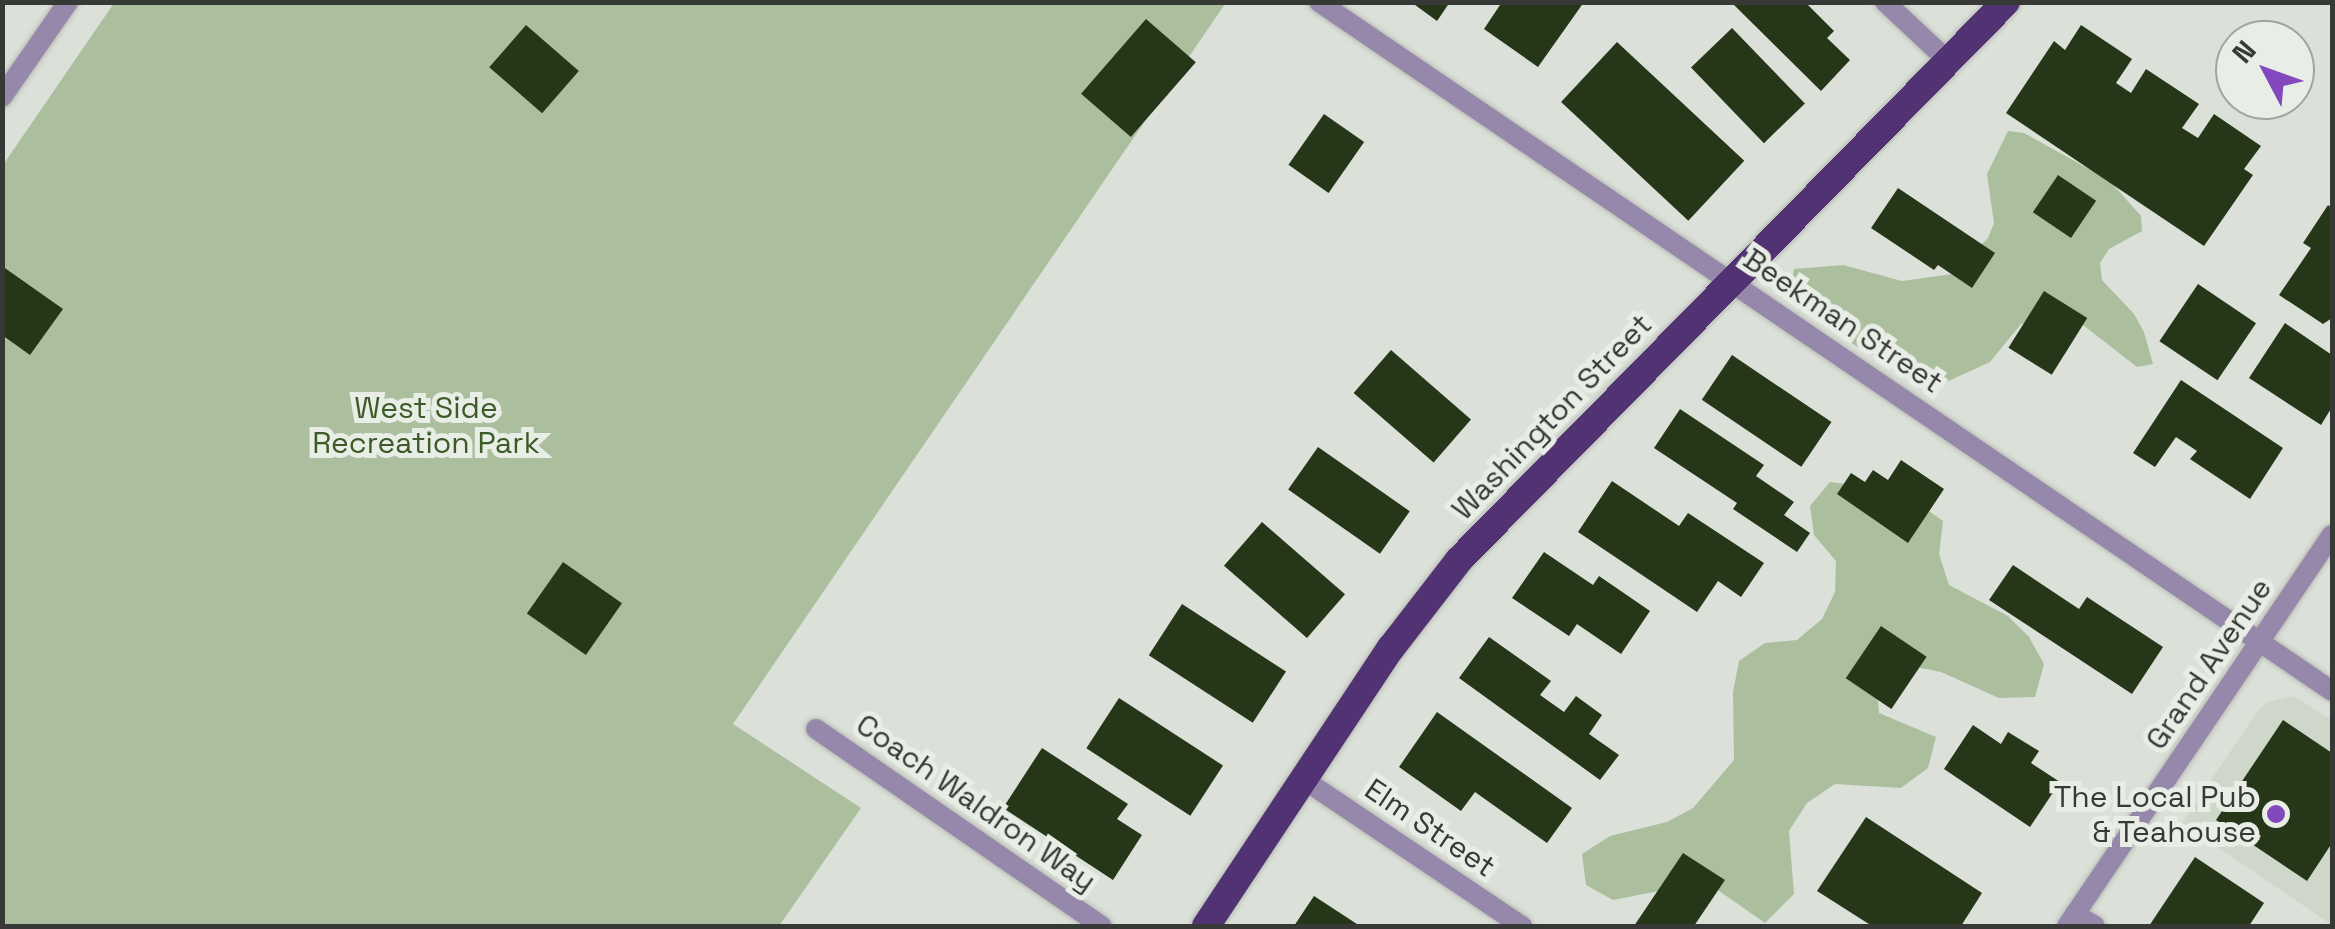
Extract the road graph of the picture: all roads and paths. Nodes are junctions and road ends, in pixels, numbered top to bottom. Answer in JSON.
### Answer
{"nodes":[{"id":1,"x":68,"y":2,"type":"edge"},
{"id":2,"x":1320,"y":2,"type":"edge"},
{"id":3,"x":1885,"y":2,"type":"edge"},
{"id":4,"x":2006,"y":2,"type":"edge"},
{"id":5,"x":1948,"y":61,"type":"junction"},
{"id":6,"x":2,"y":97,"type":"edge"},
{"id":7,"x":1731,"y":281,"type":"junction"},
{"id":8,"x":2332,"y":535,"type":"edge"},
{"id":9,"x":2260,"y":643,"type":"junction"},
{"id":10,"x":2332,"y":691,"type":"edge"},
{"id":11,"x":816,"y":729,"type":"dead end"},
{"id":12,"x":1303,"y":778,"type":"junction"},
{"id":13,"x":2071,"y":920,"type":"edge"},
{"id":14,"x":1102,"y":926,"type":"edge"},
{"id":15,"x":1206,"y":926,"type":"edge"},
{"id":16,"x":1522,"y":926,"type":"edge"},
{"id":17,"x":2094,"y":926,"type":"edge"}],
"edges":[{"from":1,"to":6,"type":"street"},
{"from":2,"to":7,"type":"street","name":"Beekman Street"},
{"from":3,"to":5,"type":"street"},
{"from":4,"to":5,"type":"highway","name":"Washington Street"},
{"from":5,"to":7,"type":"highway","name":"Washington Street"},
{"from":7,"to":9,"type":"street","name":"Beekman Street"},
{"from":7,"to":12,"type":"highway","name":"Washington Street"},
{"from":8,"to":9,"type":"street","name":"Grand Avenue"},
{"from":9,"to":10,"type":"street","name":"Beekman Street"},
{"from":9,"to":13,"type":"street","name":"Grand Avenue"},
{"from":11,"to":14,"type":"street","name":"Coach Waldron Way"},
{"from":12,"to":15,"type":"highway","name":"Washington Street"},
{"from":12,"to":16,"type":"street","name":"Elm Street"},
{"from":13,"to":17,"type":"street"}]}
